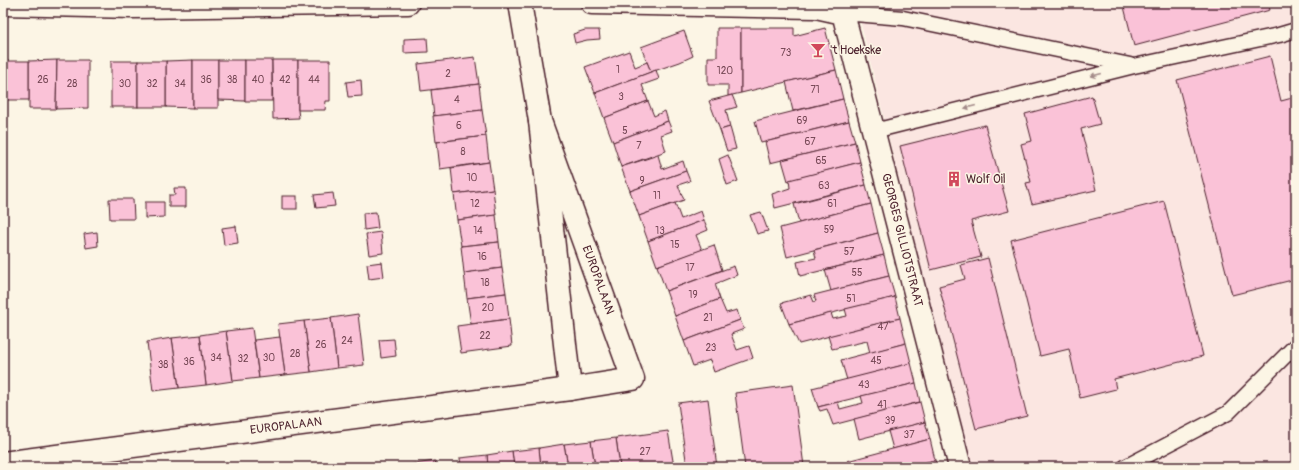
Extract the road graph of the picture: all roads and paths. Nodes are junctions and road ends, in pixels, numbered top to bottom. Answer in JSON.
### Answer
{"nodes":[{"id":1,"x":373,"y":3,"type":"edge"},
{"id":2,"x":408,"y":3,"type":"edge"},
{"id":3,"x":520,"y":3,"type":"edge"},
{"id":4,"x":592,"y":3,"type":"edge"},
{"id":5,"x":3,"y":4,"type":"edge"},
{"id":6,"x":843,"y":13,"type":"junction"},
{"id":7,"x":1296,"y":30,"type":"edge"},
{"id":8,"x":1134,"y":66,"type":"junction"},
{"id":9,"x":540,"y":121,"type":"junction"},
{"id":10,"x":874,"y":131,"type":"junction"},
{"id":11,"x":1296,"y":345,"type":"edge"},
{"id":12,"x":570,"y":389,"type":"junction"},
{"id":13,"x":3,"y":463,"type":"edge"},
{"id":14,"x":960,"y":467,"type":"edge"},
{"id":15,"x":1125,"y":467,"type":"edge"}],
"edges":[{"from":1,"to":2,"type":"street"},
{"from":1,"to":5,"type":"street"},
{"from":3,"to":9,"type":"street","name":"EUROPALAAN"},
{"from":4,"to":6,"type":"street"},
{"from":6,"to":8,"type":"lane"},
{"from":6,"to":10,"type":"street","name":"GEORGES GILLIOTSTRAAT"},
{"from":7,"to":8,"type":"lane"},
{"from":8,"to":10,"type":"lane","one_way":true},
{"from":9,"to":12,"type":"street","name":"EUROPALAAN"},
{"from":9,"to":12,"type":"street","name":"EUROPALAAN"},
{"from":10,"to":14,"type":"street","name":"GEORGES GILLIOTSTRAAT"},
{"from":11,"to":15,"type":"lane"},
{"from":12,"to":13,"type":"street","name":"EUROPALAAN"}]}
